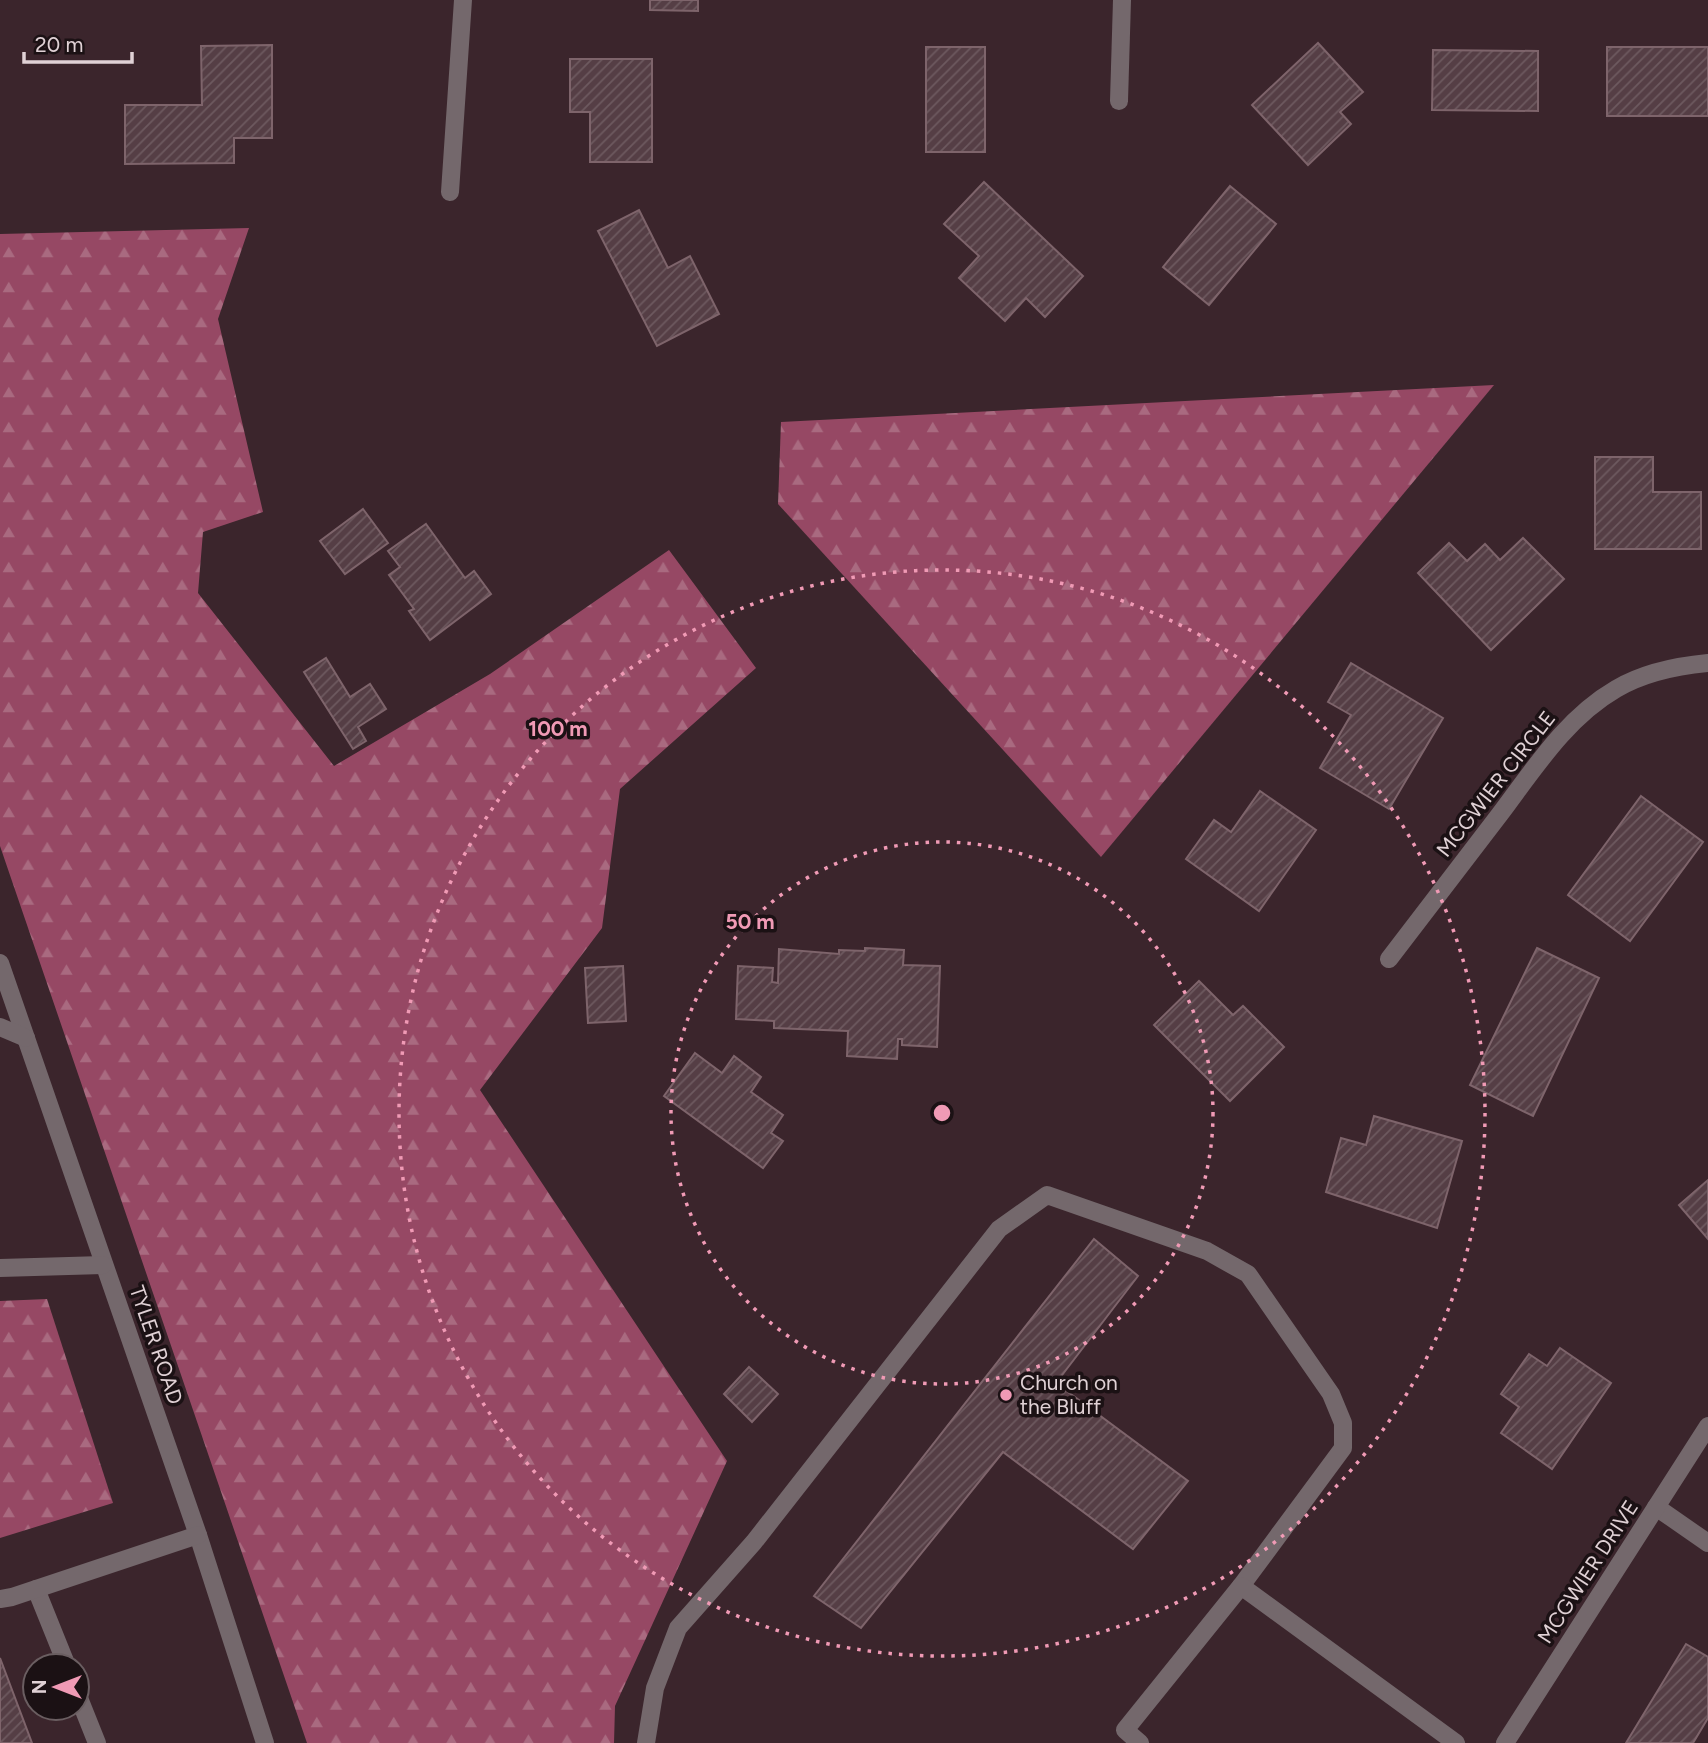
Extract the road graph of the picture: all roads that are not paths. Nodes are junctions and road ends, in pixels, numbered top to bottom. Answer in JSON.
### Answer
{"nodes":[{"id":1,"x":463,"y":0,"type":"edge"},
{"id":2,"x":1122,"y":0,"type":"edge"},
{"id":3,"x":1119,"y":101,"type":"dead end"},
{"id":4,"x":450,"y":192,"type":"dead end"},
{"id":5,"x":1708,"y":663,"type":"edge"},
{"id":6,"x":1389,"y":960,"type":"dead end"},
{"id":7,"x":0,"y":963,"type":"edge"},
{"id":8,"x":0,"y":1027,"type":"edge"},
{"id":9,"x":26,"y":1038,"type":"junction"},
{"id":10,"x":103,"y":1265,"type":"junction"},
{"id":11,"x":0,"y":1268,"type":"edge"},
{"id":12,"x":1708,"y":1426,"type":"edge"},
{"id":13,"x":1656,"y":1507,"type":"junction"},
{"id":14,"x":198,"y":1535,"type":"junction"},
{"id":15,"x":1708,"y":1544,"type":"edge"},
{"id":16,"x":1241,"y":1586,"type":"junction"},
{"id":17,"x":36,"y":1589,"type":"junction"},
{"id":18,"x":0,"y":1599,"type":"edge"},
{"id":19,"x":61,"y":1652,"type":"edge"},
{"id":20,"x":89,"y":1722,"type":"edge"},
{"id":21,"x":97,"y":1743,"type":"edge"},
{"id":22,"x":265,"y":1743,"type":"edge"},
{"id":23,"x":646,"y":1743,"type":"edge"},
{"id":24,"x":1140,"y":1743,"type":"edge"},
{"id":25,"x":1456,"y":1743,"type":"edge"},
{"id":26,"x":1506,"y":1743,"type":"edge"}],
"edges":[{"from":1,"to":4,"type":"street"},
{"from":2,"to":3,"type":"street"},
{"from":5,"to":6,"type":"street","name":"MCGWIER CIRCLE"},
{"from":7,"to":9,"type":"street","name":"TYLER ROAD"},
{"from":8,"to":9,"type":"street"},
{"from":9,"to":10,"type":"street","name":"TYLER ROAD"},
{"from":10,"to":11,"type":"street"},
{"from":10,"to":14,"type":"street","name":"TYLER ROAD"},
{"from":12,"to":13,"type":"street","name":"MCGWIER DRIVE"},
{"from":13,"to":15,"type":"street"},
{"from":13,"to":26,"type":"street","name":"MCGWIER DRIVE"},
{"from":14,"to":17,"type":"street"},
{"from":14,"to":22,"type":"street","name":"TYLER ROAD"},
{"from":16,"to":23,"type":"street"},
{"from":16,"to":24,"type":"street"},
{"from":16,"to":25,"type":"street"},
{"from":17,"to":18,"type":"street"},
{"from":17,"to":19,"type":"street"},
{"from":20,"to":21,"type":"street"}]}
